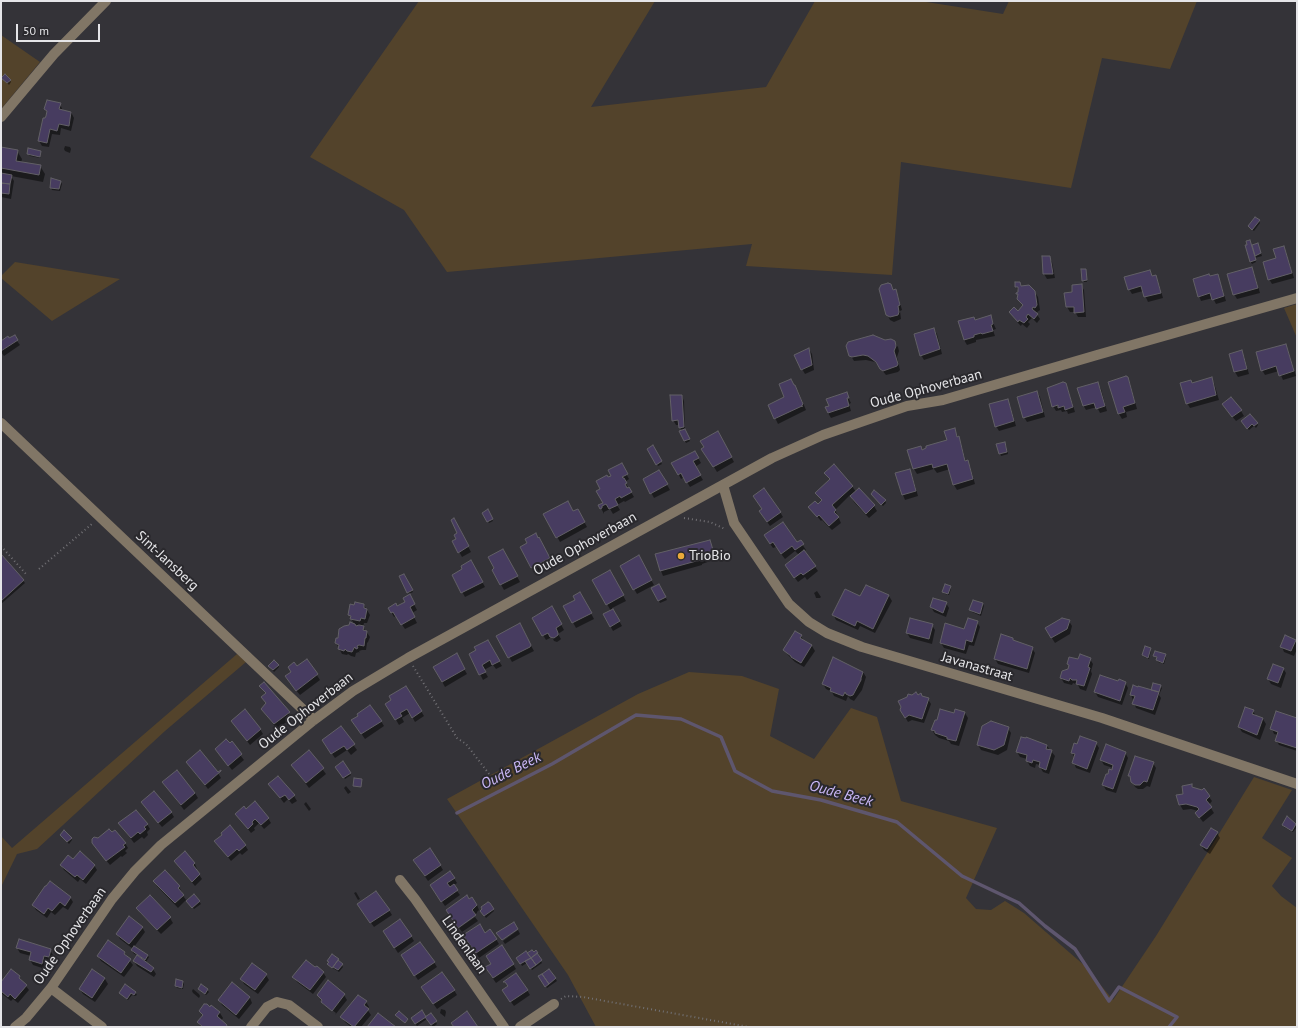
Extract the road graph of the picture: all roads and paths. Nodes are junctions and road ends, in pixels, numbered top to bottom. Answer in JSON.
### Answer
{"nodes":[{"id":1,"x":106,"y":1,"type":"edge"},
{"id":2,"x":1,"y":117,"type":"edge"},
{"id":3,"x":1297,"y":298,"type":"edge"},
{"id":4,"x":1,"y":423,"type":"edge"},
{"id":5,"x":723,"y":485,"type":"junction"},
{"id":6,"x":99,"y":516,"type":"junction"},
{"id":7,"x":663,"y":518,"type":"junction"},
{"id":8,"x":742,"y":538,"type":"junction"},
{"id":9,"x":1,"y":546,"type":"edge"},
{"id":10,"x":39,"y":569,"type":"dead end"},
{"id":11,"x":26,"y":574,"type":"dead end"},
{"id":12,"x":408,"y":658,"type":"junction"},
{"id":13,"x":314,"y":720,"type":"junction"},
{"id":14,"x":493,"y":779,"type":"dead end"},
{"id":15,"x":1297,"y":784,"type":"edge"},
{"id":16,"x":400,"y":880,"type":"dead end"},
{"id":17,"x":51,"y":988,"type":"junction"},
{"id":18,"x":554,"y":1004,"type":"joint"},
{"id":19,"x":16,"y":1027,"type":"edge"},
{"id":20,"x":102,"y":1027,"type":"edge"},
{"id":21,"x":251,"y":1027,"type":"edge"},
{"id":22,"x":318,"y":1027,"type":"edge"},
{"id":23,"x":504,"y":1027,"type":"edge"},
{"id":24,"x":520,"y":1027,"type":"edge"},
{"id":25,"x":749,"y":1027,"type":"edge"}],
"edges":[{"from":1,"to":2,"type":"street"},
{"from":3,"to":5,"type":"street","name":"Oude Ophoverbaan"},
{"from":4,"to":6,"type":"street","name":"Sint-Jansberg"},
{"from":5,"to":7,"type":"street","name":"Oude Ophoverbaan"},
{"from":5,"to":8,"type":"street","name":"Javanastraat"},
{"from":6,"to":10,"type":"path"},
{"from":6,"to":13,"type":"street","name":"Sint-Jansberg"},
{"from":7,"to":8,"type":"path"},
{"from":7,"to":12,"type":"street","name":"Oude Ophoverbaan"},
{"from":8,"to":15,"type":"street","name":"Javanastraat"},
{"from":9,"to":11,"type":"path"},
{"from":12,"to":13,"type":"street","name":"Oude Ophoverbaan"},
{"from":12,"to":14,"type":"path"},
{"from":13,"to":17,"type":"street","name":"Oude Ophoverbaan"},
{"from":16,"to":23,"type":"street","name":"Lindenlaan"},
{"from":17,"to":19,"type":"street","name":"Oude Ophoverbaan"},
{"from":17,"to":20,"type":"street"},
{"from":18,"to":24,"type":"street"},
{"from":18,"to":25,"type":"path"},
{"from":21,"to":22,"type":"street"}]}
